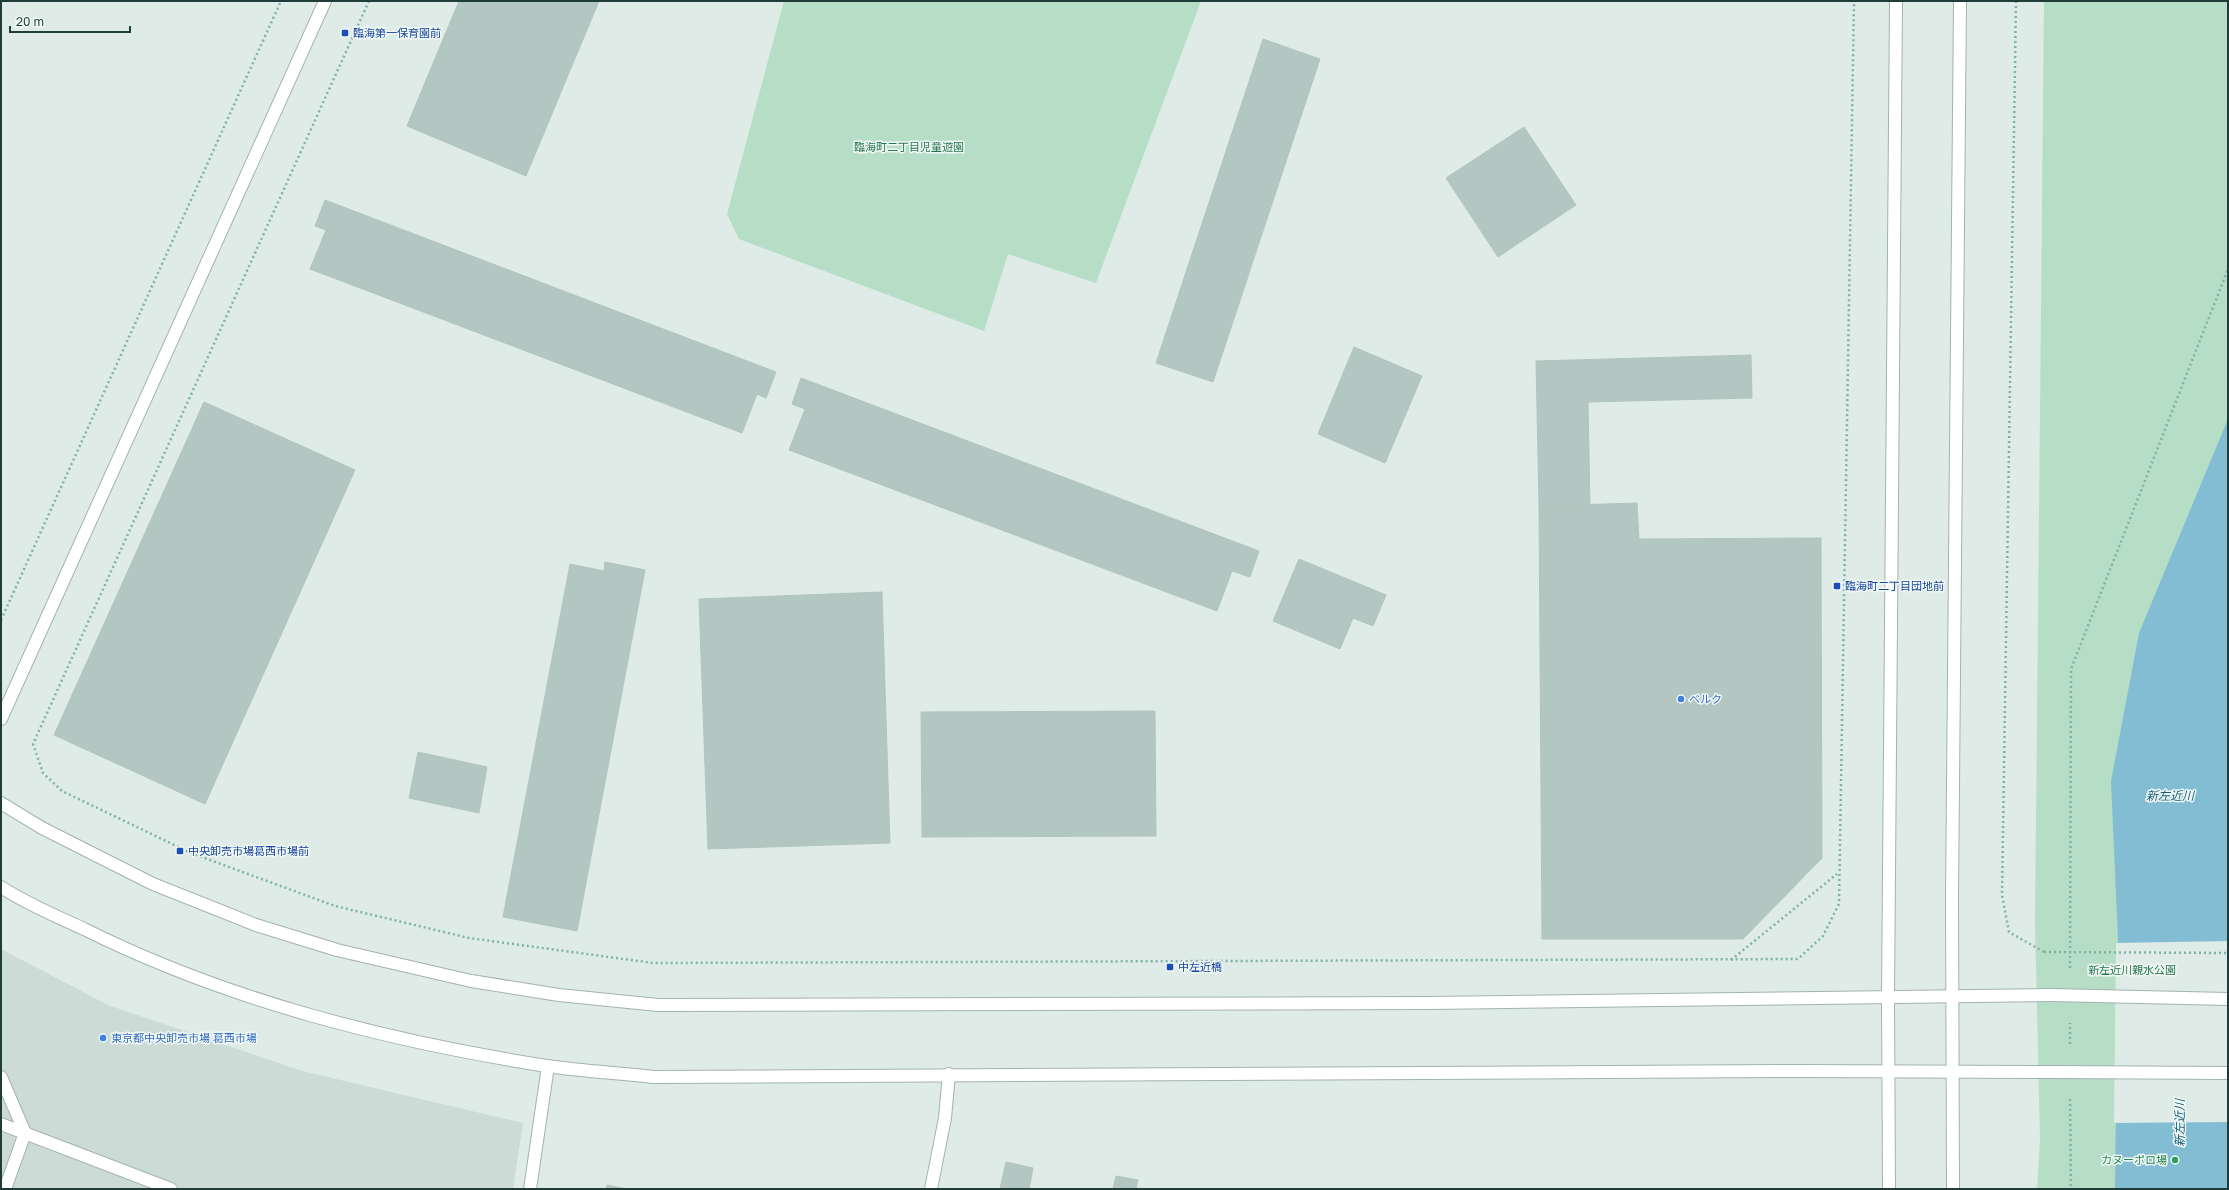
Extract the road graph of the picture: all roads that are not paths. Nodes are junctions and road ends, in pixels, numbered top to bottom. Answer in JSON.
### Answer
{"nodes":[{"id":1,"x":325,"y":1,"type":"edge"},
{"id":2,"x":1896,"y":1,"type":"edge"},
{"id":3,"x":1960,"y":1,"type":"edge"},
{"id":4,"x":1,"y":719,"type":"edge"},
{"id":5,"x":1,"y":803,"type":"edge"},
{"id":6,"x":1,"y":887,"type":"edge"},
{"id":7,"x":1952,"y":996,"type":"junction"},
{"id":8,"x":1888,"y":997,"type":"junction"},
{"id":9,"x":2228,"y":999,"type":"edge"},
{"id":10,"x":548,"y":1066,"type":"junction"},
{"id":11,"x":1889,"y":1071,"type":"junction"},
{"id":12,"x":1952,"y":1071,"type":"junction"},
{"id":13,"x":2228,"y":1073,"type":"edge"},
{"id":14,"x":949,"y":1074,"type":"junction"},
{"id":15,"x":1,"y":1077,"type":"edge"},
{"id":16,"x":1,"y":1124,"type":"edge"},
{"id":17,"x":25,"y":1133,"type":"junction"},
{"id":18,"x":5,"y":1189,"type":"edge"},
{"id":19,"x":171,"y":1189,"type":"edge"},
{"id":20,"x":530,"y":1189,"type":"edge"},
{"id":21,"x":931,"y":1189,"type":"edge"},
{"id":22,"x":1889,"y":1189,"type":"edge"},
{"id":23,"x":1953,"y":1189,"type":"edge"}],
"edges":[{"from":1,"to":4,"type":"street"},
{"from":2,"to":8,"type":"street"},
{"from":3,"to":7,"type":"street"},
{"from":5,"to":8,"type":"street"},
{"from":6,"to":10,"type":"street"},
{"from":7,"to":8,"type":"street"},
{"from":7,"to":9,"type":"street","bridge":true},
{"from":7,"to":12,"type":"street"},
{"from":8,"to":11,"type":"street"},
{"from":10,"to":14,"type":"street"},
{"from":10,"to":20,"type":"street"},
{"from":11,"to":12,"type":"street"},
{"from":11,"to":14,"type":"street"},
{"from":11,"to":22,"type":"street"},
{"from":12,"to":13,"type":"street","bridge":true},
{"from":12,"to":23,"type":"street"},
{"from":14,"to":21,"type":"street"},
{"from":15,"to":17,"type":"street"},
{"from":16,"to":17,"type":"street"},
{"from":17,"to":18,"type":"street"},
{"from":17,"to":19,"type":"street"}]}
